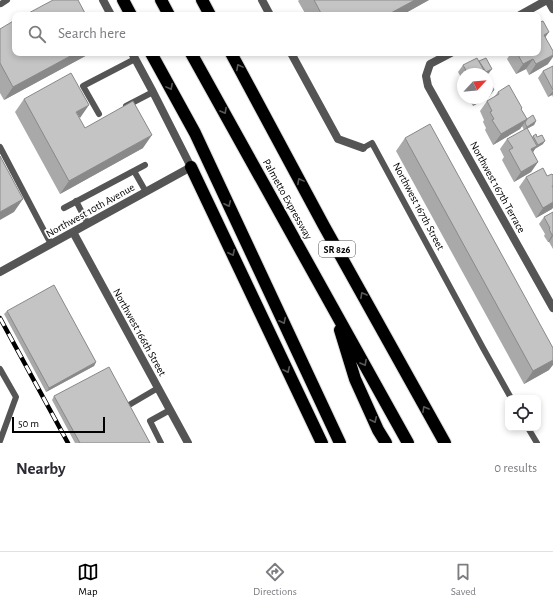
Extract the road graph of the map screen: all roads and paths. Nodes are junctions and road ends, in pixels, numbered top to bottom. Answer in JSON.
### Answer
{"nodes":[{"id":1,"x":7,"y":0,"type":"edge"},
{"id":2,"x":103,"y":0,"type":"edge"},
{"id":3,"x":123,"y":0,"type":"edge"},
{"id":4,"x":161,"y":0,"type":"edge"},
{"id":5,"x":202,"y":0,"type":"edge"},
{"id":6,"x":212,"y":0,"type":"edge"},
{"id":7,"x":262,"y":0,"type":"edge"},
{"id":8,"x":548,"y":0,"type":"edge"},
{"id":9,"x":1,"y":4,"type":"edge"},
{"id":10,"x":553,"y":9,"type":"edge"},
{"id":11,"x":109,"y":12,"type":"edge"},
{"id":12,"x":129,"y":12,"type":"edge"},
{"id":13,"x":167,"y":12,"type":"edge"},
{"id":14,"x":208,"y":12,"type":"edge"},
{"id":15,"x":216,"y":12,"type":"edge"},
{"id":16,"x":268,"y":12,"type":"edge"},
{"id":17,"x":526,"y":12,"type":"edge"},
{"id":18,"x":134,"y":56,"type":"edge"},
{"id":19,"x":154,"y":56,"type":"edge"},
{"id":20,"x":193,"y":56,"type":"edge"},
{"id":21,"x":233,"y":56,"type":"edge"},
{"id":22,"x":293,"y":56,"type":"edge"},
{"id":23,"x":445,"y":56,"type":"edge"},
{"id":24,"x":153,"y":92,"type":"junction"},
{"id":25,"x":126,"y":106,"type":"edge"},
{"id":26,"x":99,"y":114,"type":"dead end"},
{"id":27,"x":0,"y":147,"type":"edge"},
{"id":28,"x":363,"y":148,"type":"joint"},
{"id":29,"x":145,"y":165,"type":"dead end"},
{"id":30,"x":191,"y":167,"type":"junction"},
{"id":31,"x":134,"y":171,"type":"junction"},
{"id":32,"x":146,"y":192,"type":"junction"},
{"id":33,"x":76,"y":201,"type":"junction"},
{"id":34,"x":64,"y":208,"type":"dead end"},
{"id":35,"x":88,"y":224,"type":"junction"},
{"id":36,"x":73,"y":232,"type":"junction"},
{"id":37,"x":51,"y":244,"type":"junction"},
{"id":38,"x":0,"y":272,"type":"edge"},
{"id":39,"x":332,"y":304,"type":"junction"},
{"id":40,"x":553,"y":308,"type":"edge"},
{"id":41,"x":0,"y":369,"type":"edge"},
{"id":42,"x":158,"y":388,"type":"junction"},
{"id":43,"x":509,"y":395,"type":"edge"},
{"id":44,"x":129,"y":405,"type":"edge"},
{"id":45,"x":170,"y":410,"type":"junction"},
{"id":46,"x":530,"y":431,"type":"edge"},
{"id":47,"x":0,"y":441,"type":"edge"},
{"id":48,"x":161,"y":443,"type":"edge"},
{"id":49,"x":188,"y":443,"type":"edge"},
{"id":50,"x":322,"y":443,"type":"edge"},
{"id":51,"x":340,"y":443,"type":"edge"},
{"id":52,"x":386,"y":443,"type":"edge"},
{"id":53,"x":408,"y":443,"type":"edge"},
{"id":54,"x":445,"y":443,"type":"edge"},
{"id":55,"x":537,"y":443,"type":"edge"}],
"edges":[{"from":1,"to":9,"type":"lane"},
{"from":2,"to":11,"type":"street"},
{"from":3,"to":12,"type":"highway"},
{"from":4,"to":13,"type":"highway"},
{"from":5,"to":14,"type":"highway"},
{"from":6,"to":15,"type":"highway"},
{"from":7,"to":16,"type":"street"},
{"from":8,"to":10,"type":"street"},
{"from":8,"to":17,"type":"street"},
{"from":18,"to":24,"type":"street"},
{"from":18,"to":26,"type":"lane"},
{"from":19,"to":51,"type":"highway","one_way":true},
{"from":20,"to":39,"type":"highway","name":"Palmetto Expressway","number":"SR 826","one_way":true},
{"from":54,"to":21,"type":"highway","name":"Palmetto Expressway","number":"SR 826","one_way":true},
{"from":22,"to":28,"type":"street","name":"Northwest 167th Street"},
{"from":23,"to":40,"type":"street","name":"Northwest 167th Terrace"},
{"from":24,"to":25,"type":"lane"},
{"from":24,"to":30,"type":"street"},
{"from":27,"to":37,"type":"lane"},
{"from":28,"to":43,"type":"lane","name":"Northwest 167th Street"},
{"from":29,"to":31,"type":"lane"},
{"from":30,"to":32,"type":"street","name":"Northwest 10th Avenue"},
{"from":30,"to":50,"type":"highway","one_way":true},
{"from":31,"to":32,"type":"lane"},
{"from":31,"to":33,"type":"lane"},
{"from":32,"to":35,"type":"street","name":"Northwest 10th Avenue"},
{"from":33,"to":34,"type":"lane"},
{"from":33,"to":35,"type":"lane"},
{"from":35,"to":36,"type":"street","name":"Northwest 10th Avenue"},
{"from":36,"to":37,"type":"street","name":"Northwest 10th Avenue"},
{"from":36,"to":42,"type":"street","name":"Northwest 166th Street"},
{"from":37,"to":38,"type":"street","name":"Northwest 10th Avenue"},
{"from":39,"to":52,"type":"highway","one_way":true},
{"from":39,"to":53,"type":"highway","name":"Palmetto Expressway","number":"SR 826","one_way":true},
{"from":41,"to":47,"type":"lane"},
{"from":42,"to":44,"type":"lane"},
{"from":42,"to":45,"type":"street","name":"Northwest 166th Street"},
{"from":45,"to":48,"type":"lane"},
{"from":45,"to":49,"type":"street","name":"Northwest 166th Street"},
{"from":46,"to":55,"type":"lane"}]}
